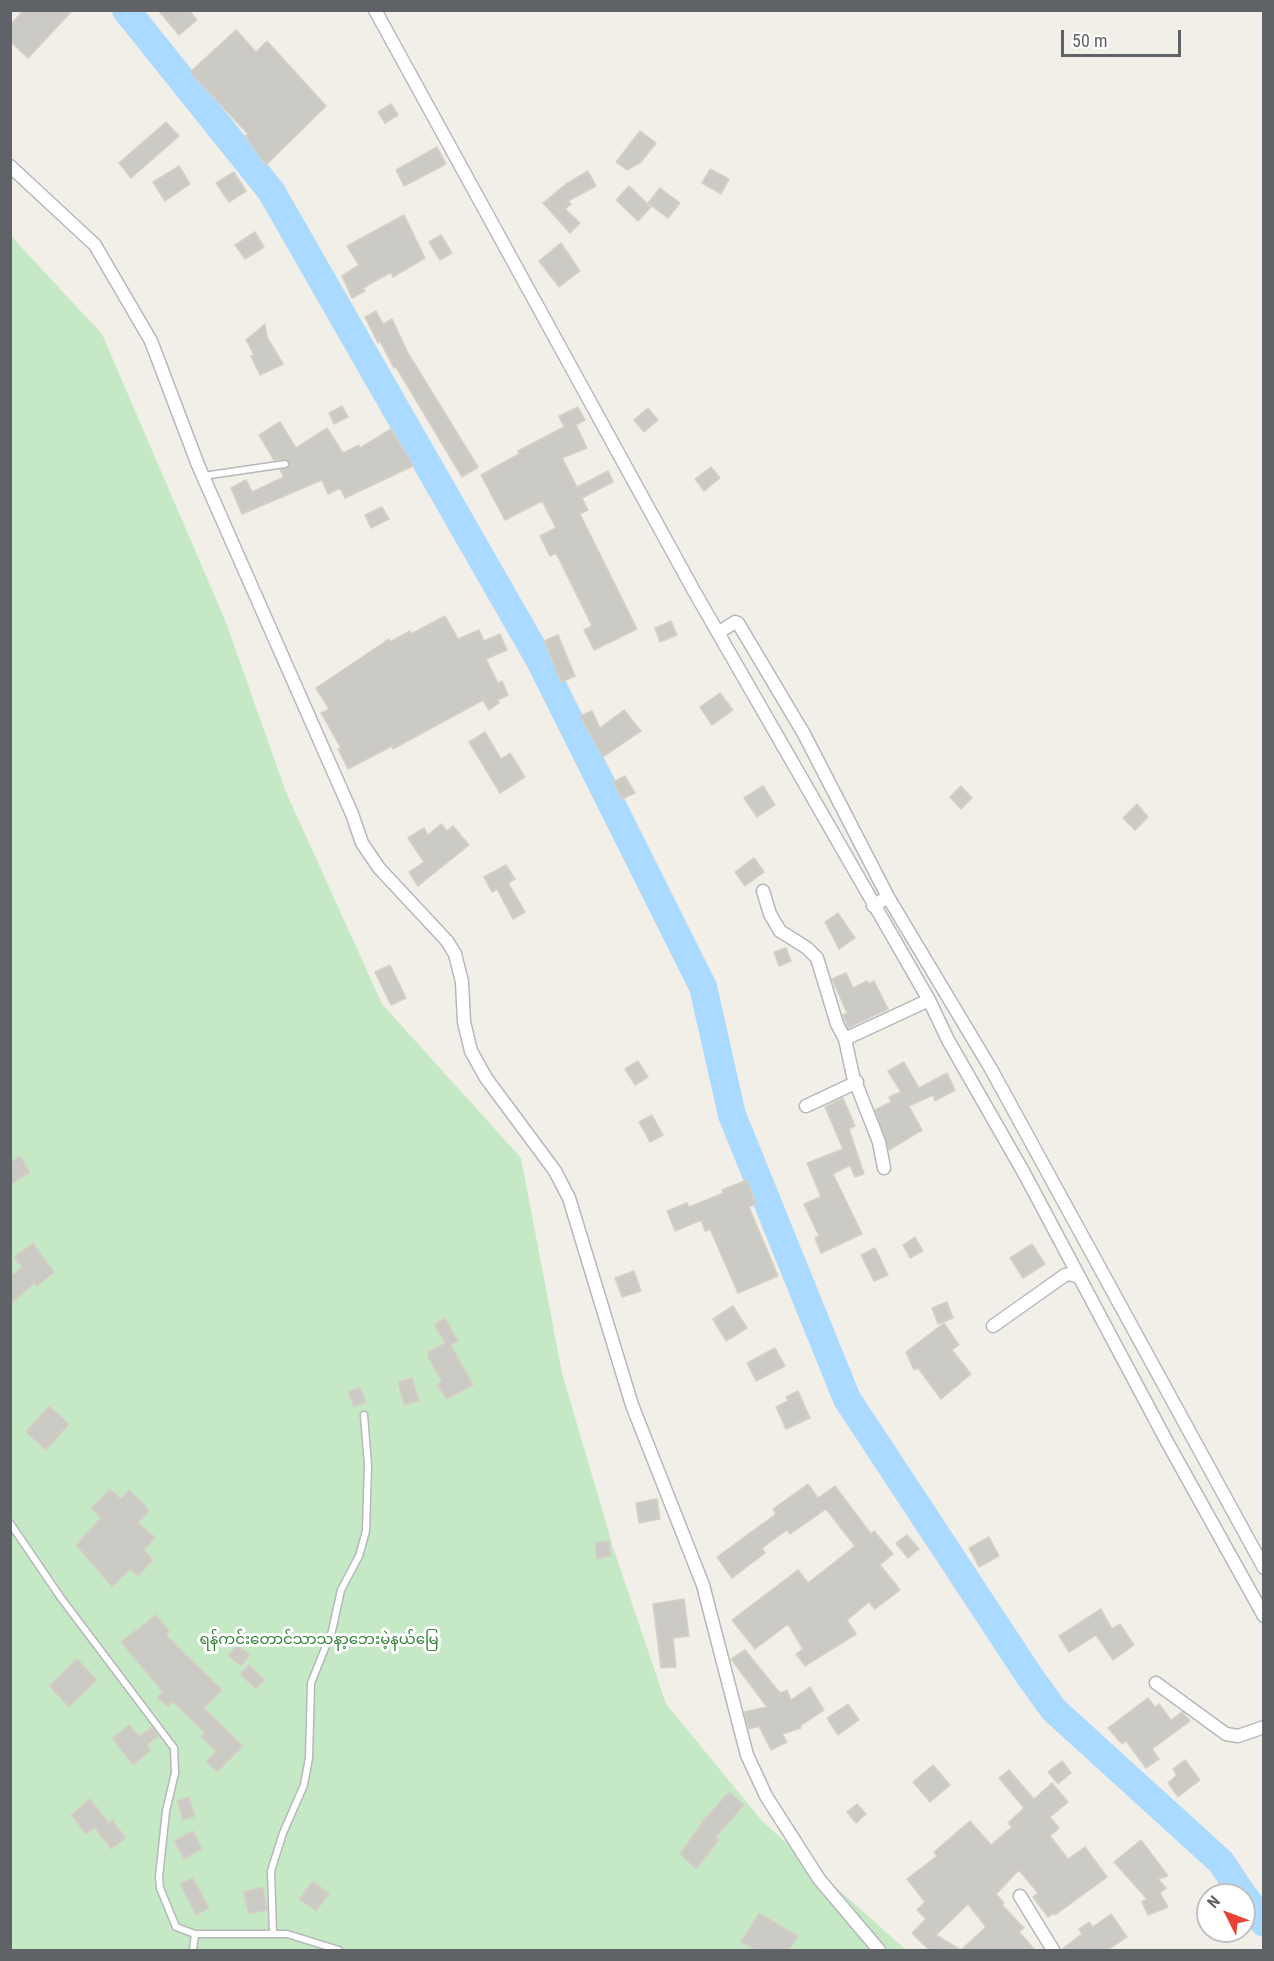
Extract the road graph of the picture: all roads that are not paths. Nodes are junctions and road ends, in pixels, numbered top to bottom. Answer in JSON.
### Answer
{"nodes":[{"id":1,"x":375,"y":10,"type":"edge"},
{"id":2,"x":10,"y":166,"type":"edge"},
{"id":3,"x":285,"y":464,"type":"dead end"},
{"id":4,"x":202,"y":476,"type":"junction"},
{"id":5,"x":725,"y":628,"type":"junction"},
{"id":6,"x":763,"y":891,"type":"dead end"},
{"id":7,"x":881,"y":902,"type":"junction"},
{"id":8,"x":929,"y":1000,"type":"junction"},
{"id":9,"x":949,"y":1022,"type":"junction"},
{"id":10,"x":845,"y":1040,"type":"junction"},
{"id":11,"x":857,"y":1082,"type":"junction"},
{"id":12,"x":806,"y":1106,"type":"dead end"},
{"id":13,"x":884,"y":1168,"type":"dead end"},
{"id":14,"x":1080,"y":1278,"type":"junction"},
{"id":15,"x":993,"y":1326,"type":"dead end"},
{"id":16,"x":364,"y":1415,"type":"dead end"},
{"id":17,"x":10,"y":1523,"type":"edge"},
{"id":18,"x":1263,"y":1568,"type":"edge"},
{"id":19,"x":1263,"y":1616,"type":"edge"},
{"id":20,"x":1156,"y":1683,"type":"dead end"},
{"id":21,"x":1263,"y":1727,"type":"edge"},
{"id":22,"x":1020,"y":1896,"type":"dead end"},
{"id":23,"x":273,"y":1933,"type":"junction"},
{"id":24,"x":195,"y":1934,"type":"junction"},
{"id":25,"x":193,"y":1950,"type":"edge"},
{"id":26,"x":339,"y":1950,"type":"edge"},
{"id":27,"x":879,"y":1950,"type":"edge"},
{"id":28,"x":1053,"y":1950,"type":"edge"}],
"edges":[{"from":1,"to":5,"type":"street"},
{"from":2,"to":4,"type":"street"},
{"from":3,"to":4,"type":"lane"},
{"from":4,"to":27,"type":"street"},
{"from":5,"to":7,"type":"street"},
{"from":5,"to":7,"type":"street"},
{"from":6,"to":10,"type":"street"},
{"from":7,"to":8,"type":"street"},
{"from":7,"to":9,"type":"street"},
{"from":8,"to":9,"type":"street"},
{"from":8,"to":10,"type":"street"},
{"from":9,"to":14,"type":"street"},
{"from":9,"to":18,"type":"street"},
{"from":10,"to":11,"type":"street"},
{"from":11,"to":12,"type":"street"},
{"from":11,"to":13,"type":"street"},
{"from":14,"to":15,"type":"street"},
{"from":14,"to":19,"type":"street"},
{"from":16,"to":23,"type":"lane"},
{"from":17,"to":24,"type":"lane"},
{"from":20,"to":21,"type":"street"},
{"from":22,"to":28,"type":"street"},
{"from":23,"to":24,"type":"lane"},
{"from":23,"to":26,"type":"lane"},
{"from":24,"to":25,"type":"lane"}]}
